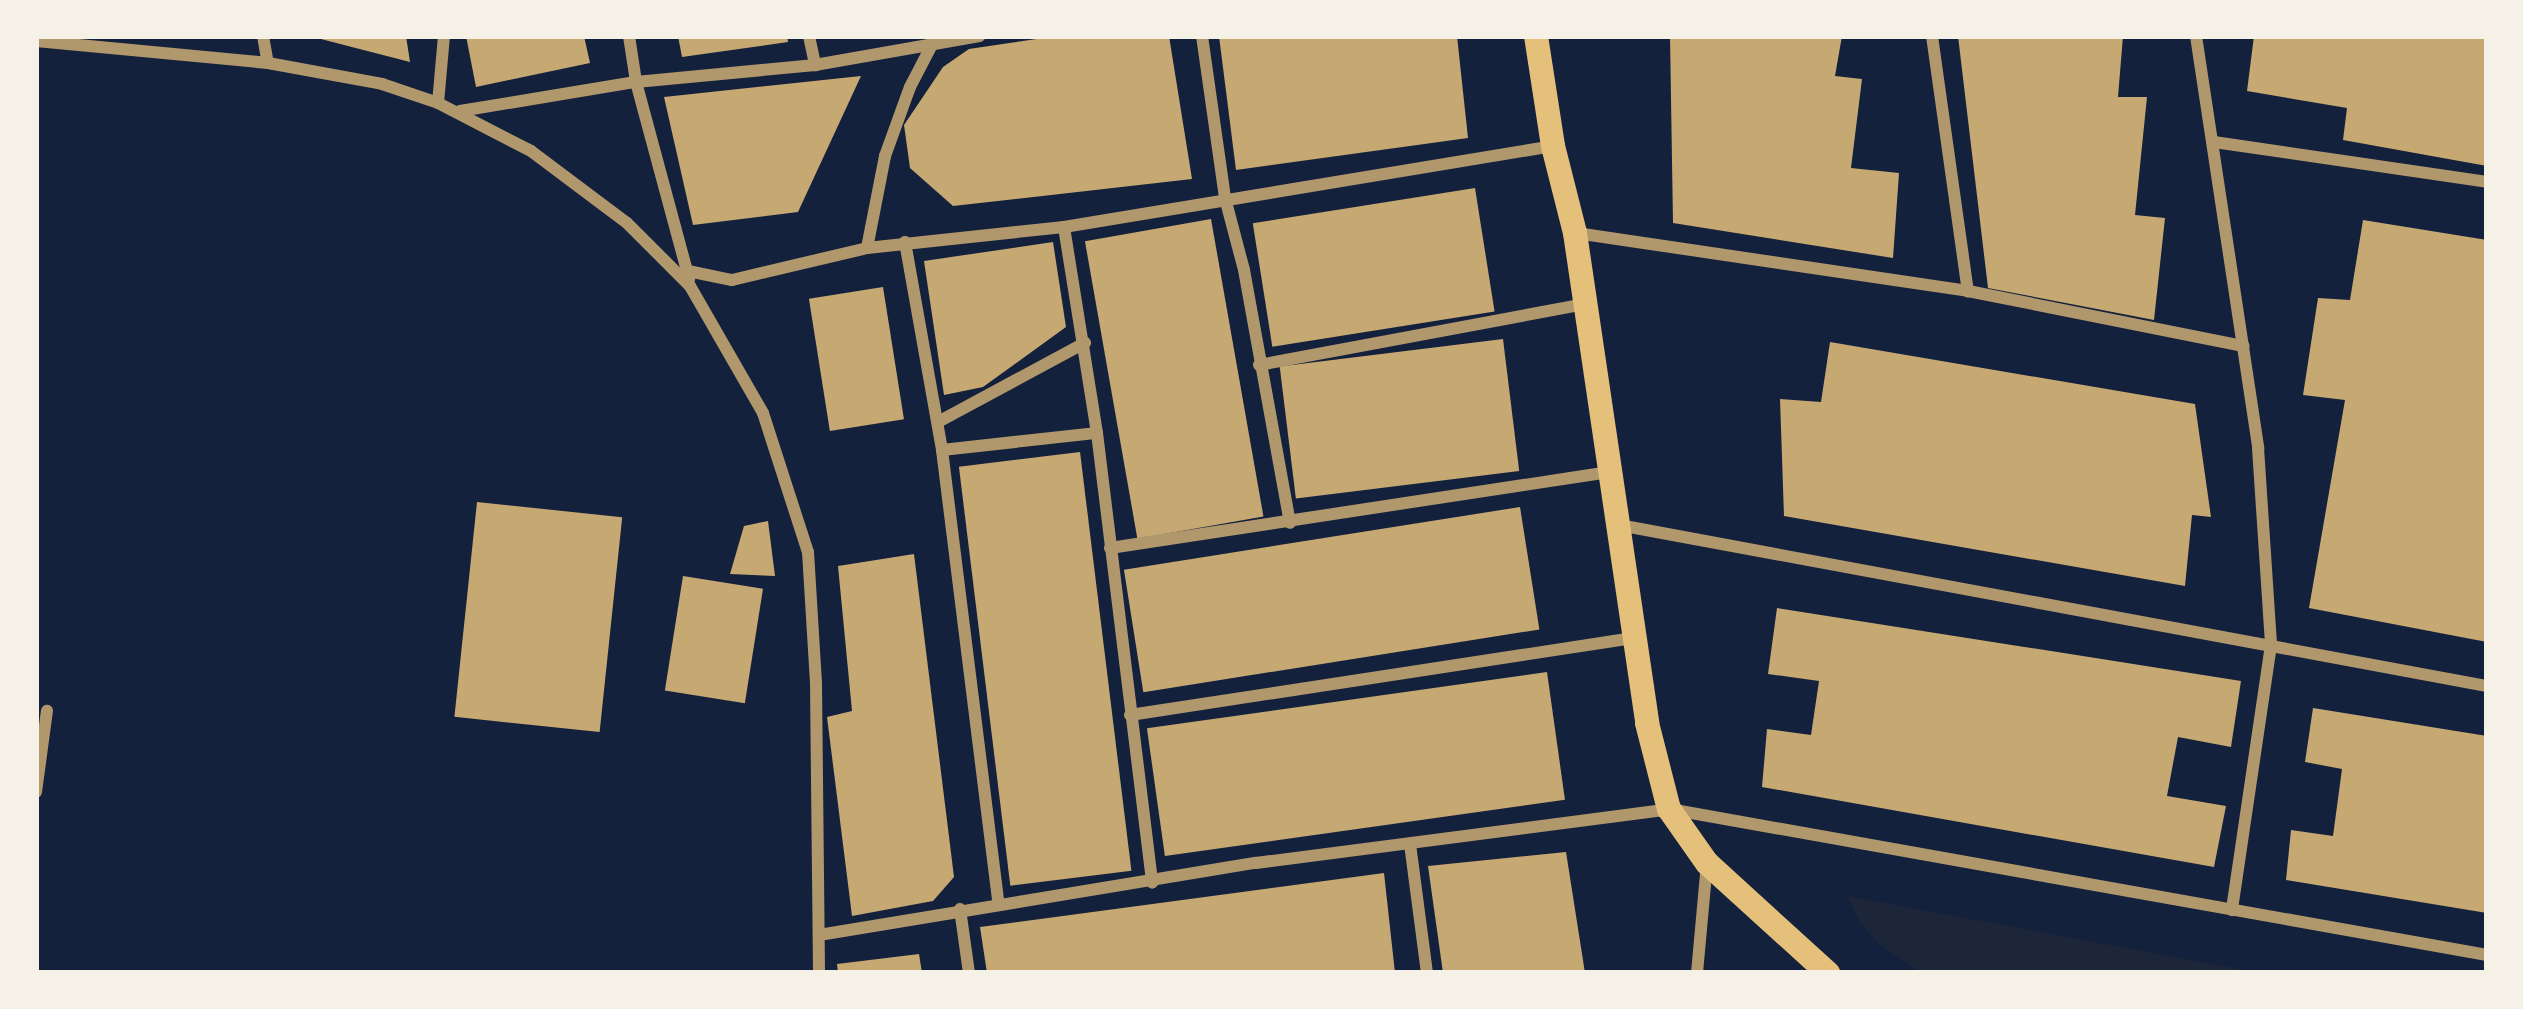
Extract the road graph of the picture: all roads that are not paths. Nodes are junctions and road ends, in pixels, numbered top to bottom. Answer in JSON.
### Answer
{"nodes":[{"id":1,"x":263,"y":36,"type":"edge"},
{"id":2,"x":443,"y":36,"type":"edge"},
{"id":3,"x":629,"y":36,"type":"edge"},
{"id":4,"x":809,"y":36,"type":"edge"},
{"id":5,"x":979,"y":36,"type":"edge"},
{"id":6,"x":1202,"y":36,"type":"edge"},
{"id":7,"x":1536,"y":36,"type":"edge"},
{"id":8,"x":1932,"y":36,"type":"edge"},
{"id":9,"x":2197,"y":36,"type":"edge"},
{"id":10,"x":92,"y":40,"type":"edge"},
{"id":11,"x":935,"y":40,"type":"edge"},
{"id":12,"x":36,"y":41,"type":"edge"},
{"id":13,"x":268,"y":63,"type":"junction"},
{"id":14,"x":815,"y":65,"type":"junction"},
{"id":15,"x":636,"y":82,"type":"junction"},
{"id":16,"x":438,"y":103,"type":"junction"},
{"id":17,"x":459,"y":111,"type":"junction"},
{"id":18,"x":2214,"y":142,"type":"junction"},
{"id":19,"x":1553,"y":146,"type":"junction"},
{"id":20,"x":2487,"y":182,"type":"edge"},
{"id":21,"x":1225,"y":198,"type":"junction"},
{"id":22,"x":1064,"y":227,"type":"junction"},
{"id":23,"x":1574,"y":233,"type":"junction"},
{"id":24,"x":905,"y":242,"type":"junction"},
{"id":25,"x":867,"y":248,"type":"junction"},
{"id":26,"x":689,"y":279,"type":"junction"},
{"id":27,"x":1968,"y":291,"type":"junction"},
{"id":28,"x":1585,"y":304,"type":"junction"},
{"id":29,"x":1084,"y":343,"type":"junction"},
{"id":30,"x":2244,"y":346,"type":"junction"},
{"id":31,"x":1259,"y":365,"type":"junction"},
{"id":32,"x":938,"y":422,"type":"junction"},
{"id":33,"x":1097,"y":433,"type":"junction"},
{"id":34,"x":942,"y":451,"type":"junction"},
{"id":35,"x":1610,"y":472,"type":"junction"},
{"id":36,"x":1290,"y":523,"type":"junction"},
{"id":37,"x":1618,"y":525,"type":"junction"},
{"id":38,"x":1111,"y":548,"type":"junction"},
{"id":39,"x":1633,"y":638,"type":"junction"},
{"id":40,"x":2271,"y":645,"type":"junction"},
{"id":41,"x":2487,"y":686,"type":"edge"},
{"id":42,"x":46,"y":711,"type":"dead end"},
{"id":43,"x":1130,"y":715,"type":"junction"},
{"id":44,"x":36,"y":792,"type":"edge"},
{"id":45,"x":1669,"y":809,"type":"junction"},
{"id":46,"x":1410,"y":844,"type":"junction"},
{"id":47,"x":1707,"y":863,"type":"junction"},
{"id":48,"x":1152,"y":883,"type":"junction"},
{"id":49,"x":998,"y":902,"type":"junction"},
{"id":50,"x":960,"y":909,"type":"junction"},
{"id":51,"x":2232,"y":910,"type":"junction"},
{"id":52,"x":819,"y":934,"type":"junction"},
{"id":53,"x":2487,"y":955,"type":"edge"},
{"id":54,"x":819,"y":973,"type":"edge"},
{"id":55,"x":969,"y":973,"type":"edge"},
{"id":56,"x":1427,"y":973,"type":"edge"},
{"id":57,"x":1697,"y":973,"type":"edge"},
{"id":58,"x":1828,"y":973,"type":"edge"}],
"edges":[{"from":1,"to":13,"type":"street"},
{"from":2,"to":16,"type":"street"},
{"from":3,"to":15,"type":"street"},
{"from":4,"to":14,"type":"street"},
{"from":5,"to":11,"type":"street"},
{"from":6,"to":21,"type":"street"},
{"from":7,"to":19,"type":"main road"},
{"from":8,"to":27,"type":"street"},
{"from":9,"to":18,"type":"street"},
{"from":10,"to":12,"type":"street"},
{"from":10,"to":13,"type":"street"},
{"from":11,"to":14,"type":"street"},
{"from":11,"to":25,"type":"street"},
{"from":13,"to":16,"type":"street"},
{"from":14,"to":15,"type":"street"},
{"from":15,"to":17,"type":"street"},
{"from":15,"to":26,"type":"street"},
{"from":16,"to":17,"type":"street"},
{"from":17,"to":26,"type":"street"},
{"from":18,"to":20,"type":"street"},
{"from":18,"to":30,"type":"street"},
{"from":19,"to":21,"type":"street"},
{"from":19,"to":23,"type":"main road"},
{"from":21,"to":22,"type":"street"},
{"from":21,"to":31,"type":"street"},
{"from":22,"to":24,"type":"street"},
{"from":22,"to":29,"type":"street"},
{"from":23,"to":27,"type":"street"},
{"from":23,"to":28,"type":"main road"},
{"from":24,"to":25,"type":"street"},
{"from":24,"to":32,"type":"street"},
{"from":25,"to":26,"type":"street"},
{"from":26,"to":52,"type":"street"},
{"from":27,"to":30,"type":"street"},
{"from":28,"to":31,"type":"street"},
{"from":28,"to":35,"type":"main road"},
{"from":29,"to":32,"type":"street"},
{"from":29,"to":33,"type":"street"},
{"from":30,"to":40,"type":"street"},
{"from":31,"to":36,"type":"street"},
{"from":32,"to":34,"type":"street"},
{"from":33,"to":34,"type":"street"},
{"from":33,"to":38,"type":"street"},
{"from":34,"to":49,"type":"street"},
{"from":35,"to":36,"type":"street"},
{"from":35,"to":37,"type":"main road"},
{"from":36,"to":38,"type":"street"},
{"from":37,"to":39,"type":"main road"},
{"from":37,"to":40,"type":"street"},
{"from":38,"to":43,"type":"street"},
{"from":39,"to":43,"type":"street"},
{"from":39,"to":45,"type":"main road"},
{"from":40,"to":41,"type":"street"},
{"from":40,"to":51,"type":"street"},
{"from":42,"to":44,"type":"street"},
{"from":43,"to":48,"type":"street"},
{"from":45,"to":46,"type":"street"},
{"from":45,"to":47,"type":"main road"},
{"from":45,"to":51,"type":"street"},
{"from":46,"to":48,"type":"street"},
{"from":46,"to":56,"type":"street"},
{"from":47,"to":57,"type":"street"},
{"from":47,"to":58,"type":"main road"},
{"from":48,"to":49,"type":"street"},
{"from":49,"to":50,"type":"street"},
{"from":50,"to":52,"type":"street"},
{"from":50,"to":55,"type":"street"},
{"from":51,"to":53,"type":"street"},
{"from":52,"to":54,"type":"street"}]}
